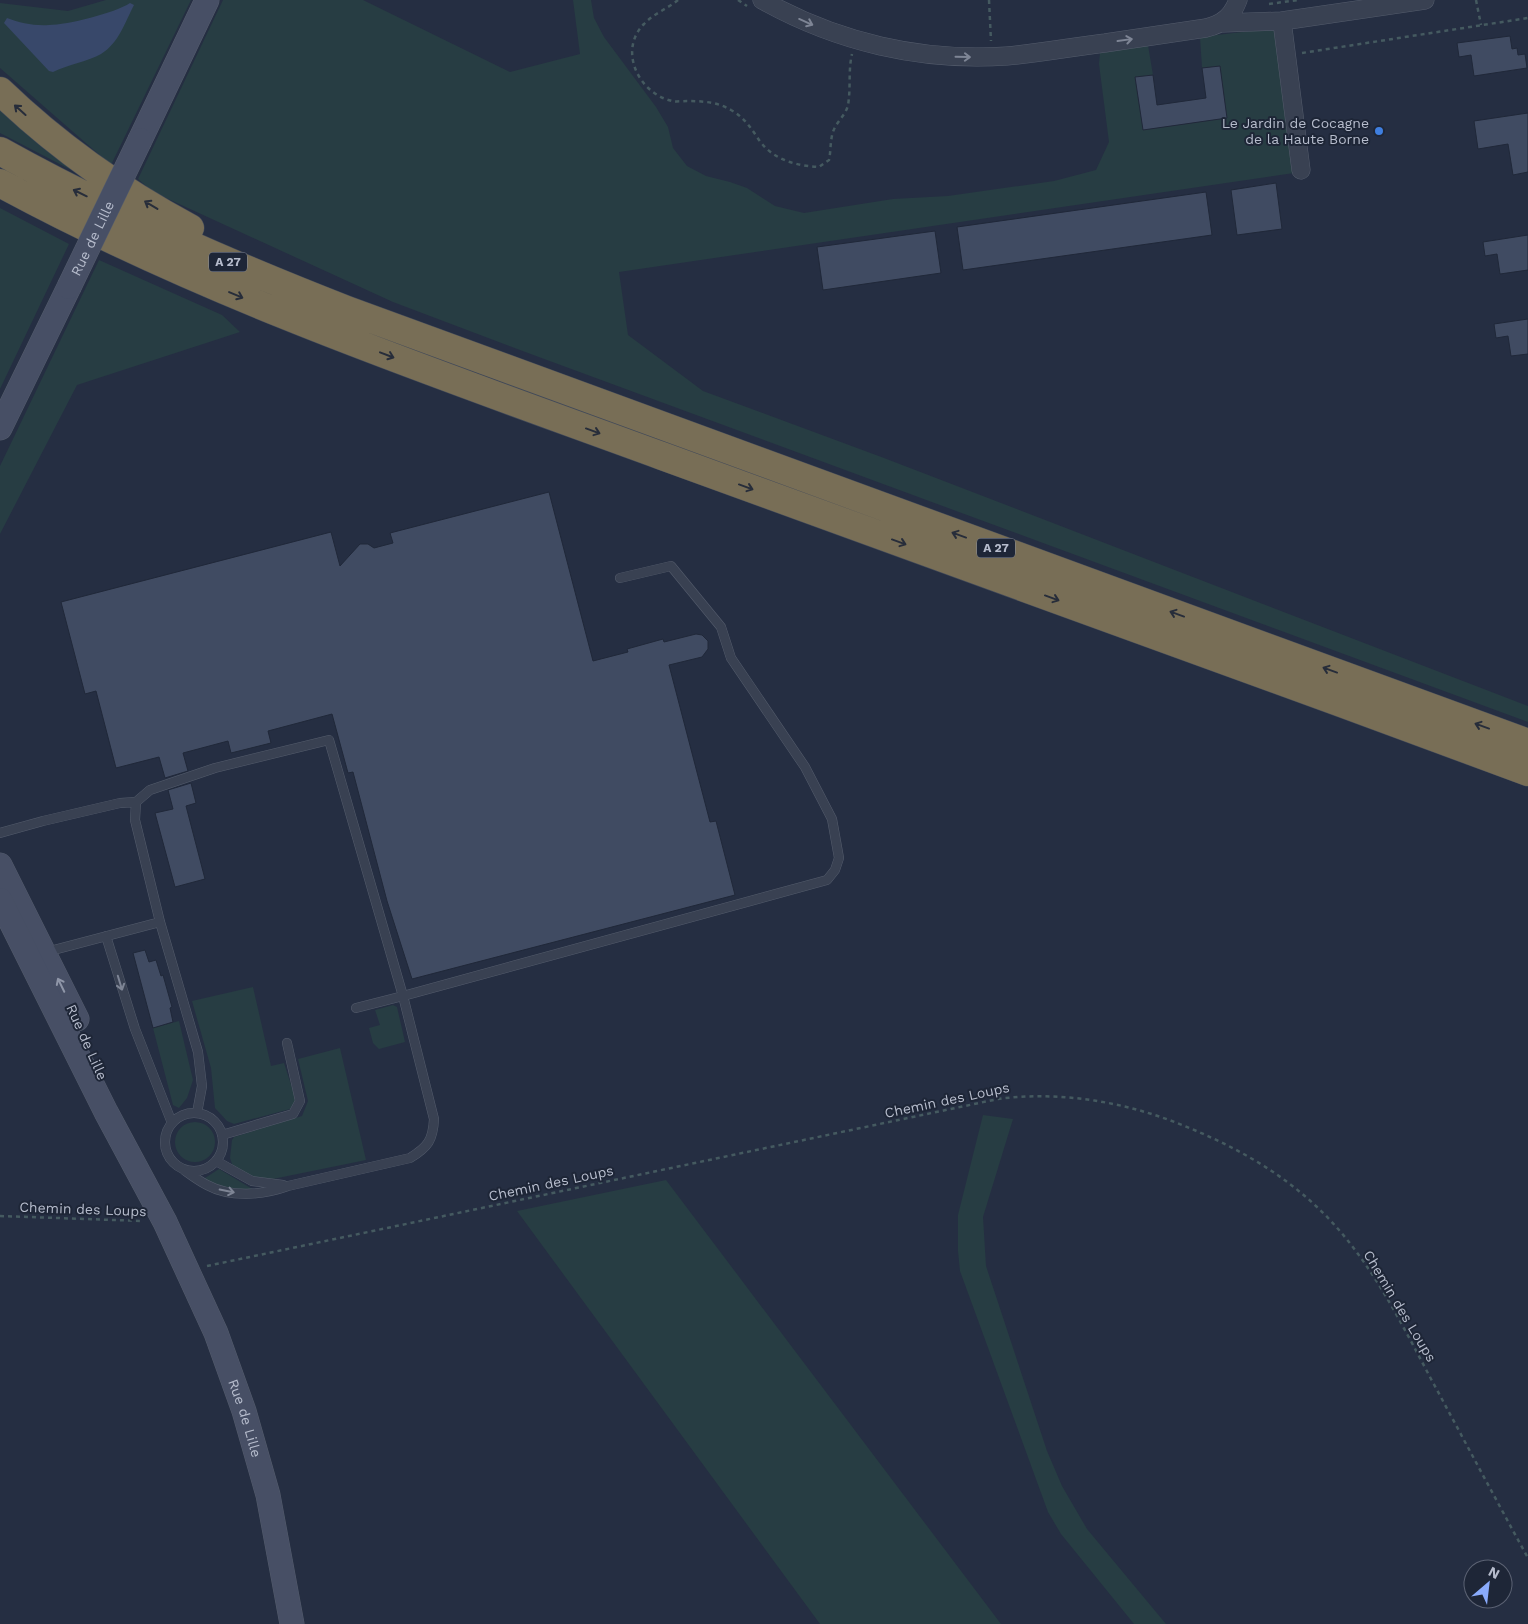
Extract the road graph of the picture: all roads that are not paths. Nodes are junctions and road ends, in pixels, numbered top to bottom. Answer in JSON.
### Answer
{"nodes":[{"id":1,"x":207,"y":0,"type":"edge"},
{"id":2,"x":762,"y":0,"type":"edge"},
{"id":3,"x":1238,"y":0,"type":"edge"},
{"id":4,"x":1425,"y":0,"type":"edge"},
{"id":5,"x":1282,"y":21,"type":"junction"},
{"id":6,"x":1222,"y":23,"type":"junction"},
{"id":7,"x":0,"y":91,"type":"edge"},
{"id":8,"x":0,"y":151,"type":"edge"},
{"id":9,"x":1301,"y":170,"type":"dead end"},
{"id":10,"x":0,"y":183,"type":"edge"},
{"id":11,"x":464,"y":354,"type":"junction"},
{"id":12,"x":0,"y":428,"type":"edge"},
{"id":13,"x":620,"y":578,"type":"dead end"},
{"id":14,"x":1528,"y":743,"type":"edge"},
{"id":15,"x":1528,"y":772,"type":"edge"},
{"id":16,"x":136,"y":802,"type":"junction"},
{"id":17,"x":0,"y":833,"type":"edge"},
{"id":18,"x":0,"y":866,"type":"edge"},
{"id":19,"x":0,"y":900,"type":"edge"},
{"id":20,"x":160,"y":922,"type":"junction"},
{"id":21,"x":106,"y":936,"type":"junction"},
{"id":22,"x":36,"y":955,"type":"junction"},
{"id":23,"x":403,"y":996,"type":"junction"},
{"id":24,"x":356,"y":1008,"type":"dead end"},
{"id":25,"x":287,"y":1044,"type":"dead end"},
{"id":26,"x":197,"y":1113,"type":"junction"},
{"id":27,"x":172,"y":1123,"type":"junction"},
{"id":28,"x":222,"y":1135,"type":"junction"},
{"id":29,"x":216,"y":1161,"type":"junction"},
{"id":30,"x":184,"y":1170,"type":"junction"},
{"id":31,"x":288,"y":1186,"type":"junction"},
{"id":32,"x":292,"y":1624,"type":"edge"}],
"edges":[{"from":1,"to":12,"type":"main road","name":"Rue de Lille","bridge":true},
{"from":2,"to":6,"type":"street","one_way":true},
{"from":3,"to":6,"type":"street"},
{"from":4,"to":5,"type":"street"},
{"from":5,"to":6,"type":"street"},
{"from":5,"to":9,"type":"street"},
{"from":11,"to":7,"type":"highway","one_way":true},
{"from":11,"to":8,"type":"highway","number":"A 27","one_way":true},
{"from":10,"to":15,"type":"highway","number":"A 27","one_way":true},
{"from":14,"to":11,"type":"highway","number":"A 27","one_way":true},
{"from":13,"to":23,"type":"lane"},
{"from":16,"to":17,"type":"lane"},
{"from":16,"to":20,"type":"lane"},
{"from":16,"to":23,"type":"lane"},
{"from":18,"to":22,"type":"main road","name":"Rue de Lille"},
{"from":19,"to":22,"type":"main road","name":"Rue de Lille"},
{"from":20,"to":21,"type":"lane"},
{"from":20,"to":26,"type":"lane"},
{"from":21,"to":22,"type":"lane"},
{"from":21,"to":27,"type":"lane","one_way":true},
{"from":22,"to":32,"type":"main road","name":"Rue de Lille"},
{"from":23,"to":24,"type":"lane"},
{"from":23,"to":31,"type":"lane"},
{"from":25,"to":28,"type":"lane"},
{"from":26,"to":27,"type":"lane"},
{"from":26,"to":28,"type":"lane"},
{"from":27,"to":30,"type":"lane"},
{"from":28,"to":29,"type":"lane"},
{"from":29,"to":30,"type":"lane"},
{"from":29,"to":31,"type":"lane"},
{"from":30,"to":31,"type":"lane","one_way":true}]}
